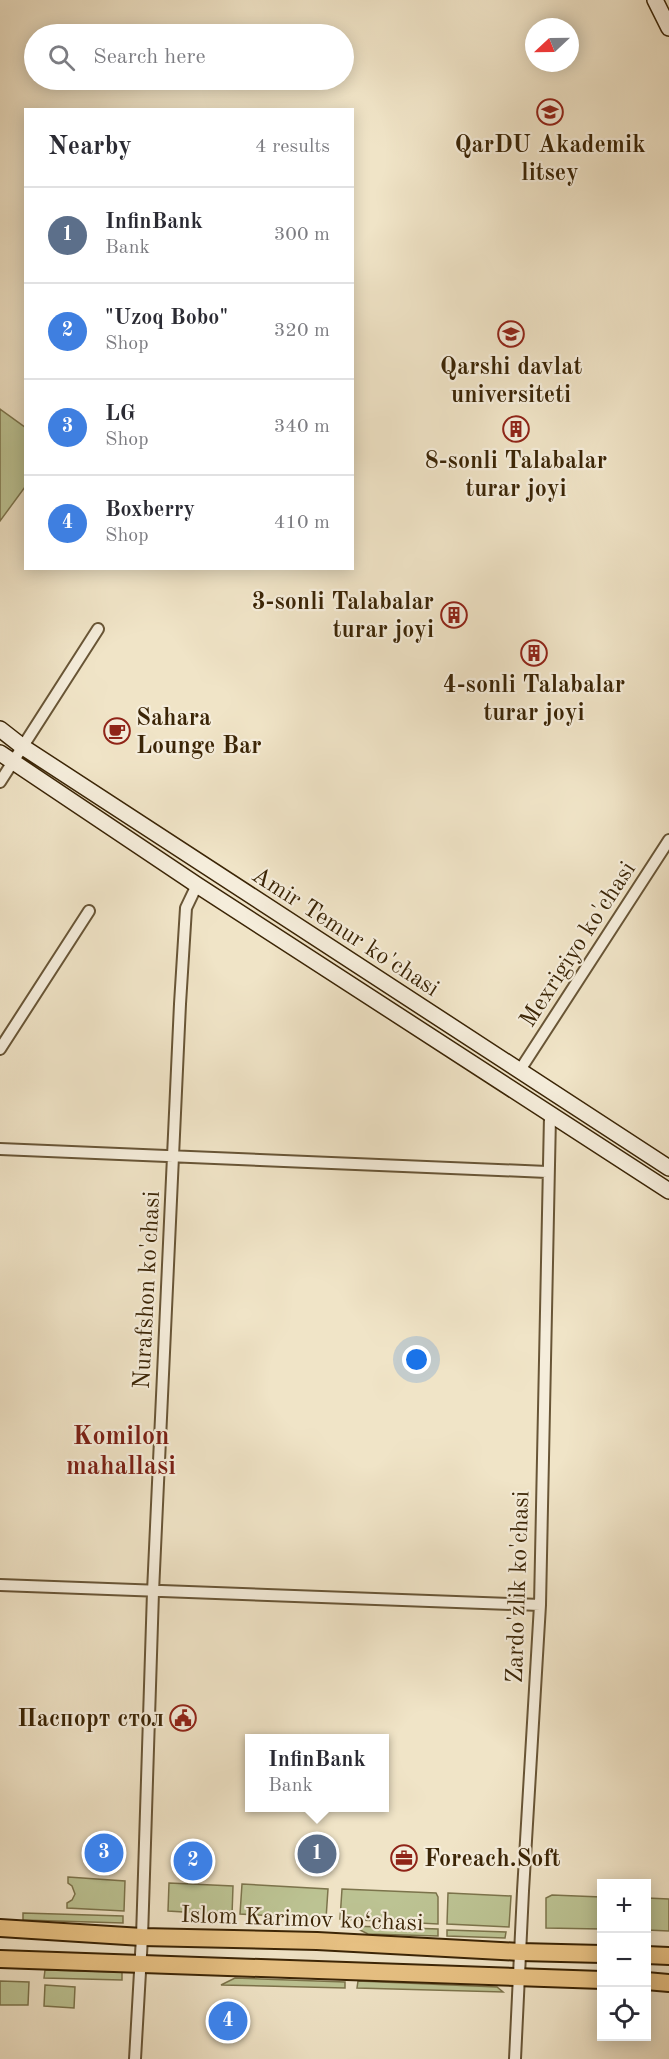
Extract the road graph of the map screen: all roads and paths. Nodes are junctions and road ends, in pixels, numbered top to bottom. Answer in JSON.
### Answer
{"nodes":[{"id":1,"x":655,"y":0,"type":"edge"},
{"id":2,"x":669,"y":28,"type":"edge"},
{"id":3,"x":98,"y":629,"type":"dead end"},
{"id":4,"x":0,"y":729,"type":"edge"},
{"id":5,"x":23,"y":747,"type":"junction"},
{"id":6,"x":6,"y":758,"type":"edge"},
{"id":7,"x":0,"y":782,"type":"edge"},
{"id":8,"x":669,"y":840,"type":"edge"},
{"id":9,"x":197,"y":885,"type":"junction"},
{"id":10,"x":89,"y":911,"type":"dead end"},
{"id":11,"x":0,"y":1048,"type":"edge"},
{"id":12,"x":520,"y":1070,"type":"junction"},
{"id":13,"x":550,"y":1116,"type":"junction"},
{"id":14,"x":0,"y":1149,"type":"edge"},
{"id":15,"x":174,"y":1155,"type":"junction"},
{"id":16,"x":669,"y":1168,"type":"edge"},
{"id":17,"x":548,"y":1172,"type":"junction"},
{"id":18,"x":669,"y":1191,"type":"edge"},
{"id":19,"x":0,"y":1585,"type":"edge"},
{"id":20,"x":153,"y":1592,"type":"junction"},
{"id":21,"x":540,"y":1605,"type":"junction"},
{"id":22,"x":0,"y":1928,"type":"edge"},
{"id":23,"x":142,"y":1936,"type":"junction"},
{"id":24,"x":520,"y":1952,"type":"junction"},
{"id":25,"x":597,"y":1954,"type":"edge"},
{"id":26,"x":651,"y":1955,"type":"edge"},
{"id":27,"x":669,"y":1956,"type":"edge"},
{"id":28,"x":0,"y":1959,"type":"edge"},
{"id":29,"x":140,"y":1964,"type":"junction"},
{"id":30,"x":518,"y":1977,"type":"junction"},
{"id":31,"x":597,"y":1980,"type":"edge"},
{"id":32,"x":651,"y":1981,"type":"edge"},
{"id":33,"x":669,"y":1983,"type":"edge"},
{"id":34,"x":135,"y":2059,"type":"edge"},
{"id":35,"x":515,"y":2059,"type":"edge"}],
"edges":[{"from":1,"to":2,"type":"main road"},
{"from":3,"to":5,"type":"street"},
{"from":4,"to":5,"type":"main road","name":"Amir Temur ko'chasi"},
{"from":5,"to":6,"type":"street"},
{"from":5,"to":12,"type":"main road","name":"Amir Temur ko'chasi"},
{"from":6,"to":7,"type":"street"},
{"from":6,"to":9,"type":"main road","name":"Amir Temur ko'chasi"},
{"from":8,"to":12,"type":"street","name":"Mexrigiyo ko'chasi"},
{"from":9,"to":13,"type":"main road","name":"Amir Temur ko'chasi"},
{"from":9,"to":15,"type":"street","name":"Nurafshon ko'chasi"},
{"from":10,"to":11,"type":"street"},
{"from":12,"to":16,"type":"main road","name":"Amir Temur ko'chasi"},
{"from":13,"to":17,"type":"street","name":"Zardo'zlik ko'chasi"},
{"from":13,"to":18,"type":"main road","name":"Amir Temur ko'chasi"},
{"from":14,"to":15,"type":"street"},
{"from":15,"to":17,"type":"street"},
{"from":15,"to":20,"type":"street","name":"Nurafshon ko'chasi"},
{"from":17,"to":21,"type":"street","name":"Zardo'zlik ko'chasi"},
{"from":19,"to":20,"type":"street"},
{"from":20,"to":21,"type":"street"},
{"from":20,"to":23,"type":"street","name":"Nurafshon ko'chasi"},
{"from":21,"to":24,"type":"street","name":"Zardo'zlik ko'chasi"},
{"from":22,"to":23,"type":"main road","name":"Islom Karimov ko‘chasi"},
{"from":23,"to":24,"type":"main road","name":"Islom Karimov ko‘chasi"},
{"from":23,"to":29,"type":"street","name":"Nurafshon ko'chasi"},
{"from":24,"to":25,"type":"main road","name":"Islom Karimov ko‘chasi"},
{"from":24,"to":30,"type":"street","name":"Zardo'zlik ko'chasi"},
{"from":26,"to":27,"type":"main road"},
{"from":28,"to":29,"type":"main road"},
{"from":29,"to":30,"type":"main road"},
{"from":29,"to":34,"type":"street","name":"Nurafshon ko'chasi"},
{"from":30,"to":31,"type":"main road"},
{"from":30,"to":35,"type":"street","name":"Zardo'zlik ko'chasi"},
{"from":32,"to":33,"type":"main road"}]}
